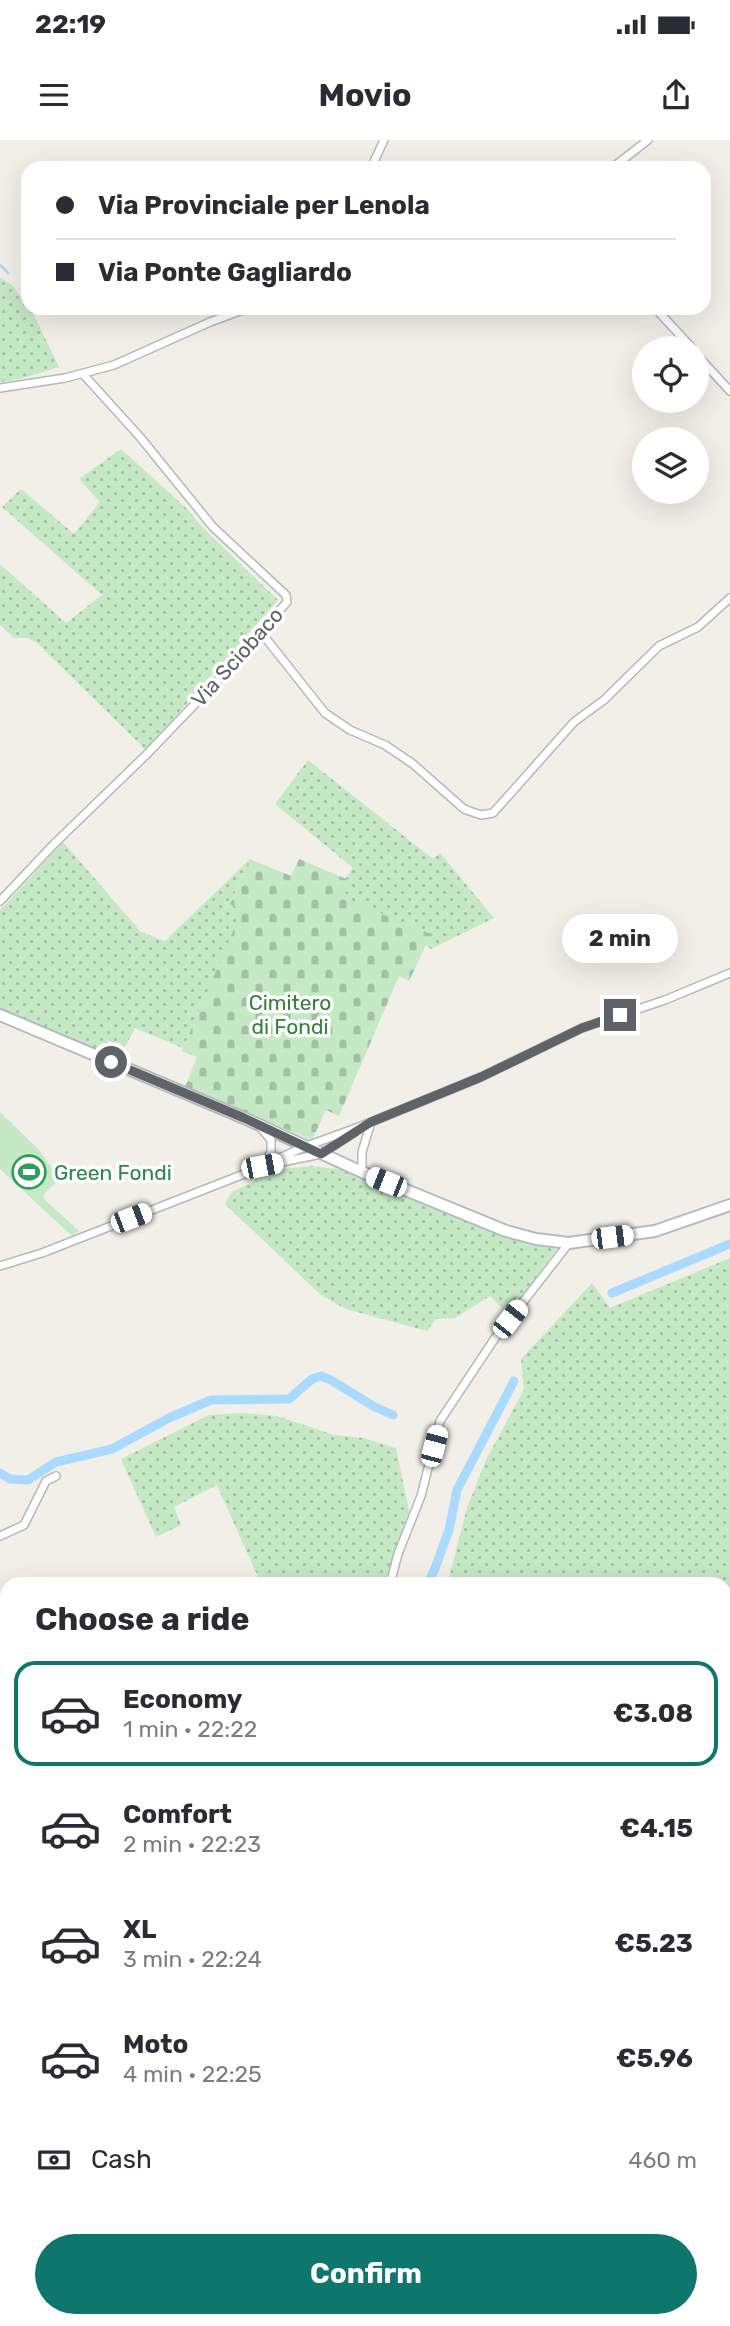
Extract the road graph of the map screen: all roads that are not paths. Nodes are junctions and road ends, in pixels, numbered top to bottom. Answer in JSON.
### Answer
{"nodes":[{"id":1,"x":384,"y":140,"type":"edge"},
{"id":2,"x":648,"y":140,"type":"edge"},
{"id":3,"x":374,"y":161,"type":"edge"},
{"id":4,"x":621,"y":161,"type":"edge"},
{"id":5,"x":229,"y":315,"type":"edge"},
{"id":6,"x":661,"y":315,"type":"edge"},
{"id":7,"x":680,"y":336,"type":"edge"},
{"id":8,"x":709,"y":368,"type":"edge"},
{"id":9,"x":83,"y":374,"type":"junction"},
{"id":10,"x":0,"y":388,"type":"edge"},
{"id":11,"x":730,"y":391,"type":"edge"},
{"id":12,"x":730,"y":598,"type":"edge"},
{"id":13,"x":260,"y":631,"type":"junction"},
{"id":14,"x":0,"y":901,"type":"edge"},
{"id":15,"x":730,"y":973,"type":"edge"},
{"id":16,"x":0,"y":1015,"type":"edge"},
{"id":17,"x":371,"y":1122,"type":"junction"},
{"id":18,"x":260,"y":1126,"type":"junction"},
{"id":19,"x":304,"y":1147,"type":"junction"},
{"id":20,"x":321,"y":1154,"type":"junction"},
{"id":21,"x":262,"y":1166,"type":"junction"},
{"id":22,"x":362,"y":1172,"type":"junction"},
{"id":23,"x":730,"y":1205,"type":"edge"},
{"id":24,"x":569,"y":1243,"type":"junction"},
{"id":25,"x":0,"y":1266,"type":"edge"},
{"id":26,"x":56,"y":1476,"type":"dead end"},
{"id":27,"x":0,"y":1536,"type":"edge"},
{"id":28,"x":392,"y":1577,"type":"edge"}],
"edges":[{"from":1,"to":3,"type":"street"},
{"from":2,"to":4,"type":"street"},
{"from":5,"to":9,"type":"street"},
{"from":6,"to":7,"type":"street"},
{"from":8,"to":11,"type":"street"},
{"from":9,"to":10,"type":"street"},
{"from":9,"to":13,"type":"street","name":"Via Sciobaco"},
{"from":12,"to":13,"type":"street"},
{"from":13,"to":14,"type":"street","name":"Via Sciobaco"},
{"from":15,"to":17,"type":"street"},
{"from":16,"to":18,"type":"main road"},
{"from":17,"to":19,"type":"street"},
{"from":17,"to":20,"type":"street"},
{"from":17,"to":22,"type":"street"},
{"from":18,"to":19,"type":"main road"},
{"from":18,"to":21,"type":"street"},
{"from":19,"to":20,"type":"main road"},
{"from":19,"to":21,"type":"street"},
{"from":20,"to":21,"type":"street"},
{"from":20,"to":22,"type":"main road"},
{"from":21,"to":25,"type":"street"},
{"from":22,"to":24,"type":"main road"},
{"from":23,"to":24,"type":"main road"},
{"from":24,"to":28,"type":"street"},
{"from":26,"to":27,"type":"street"}]}
